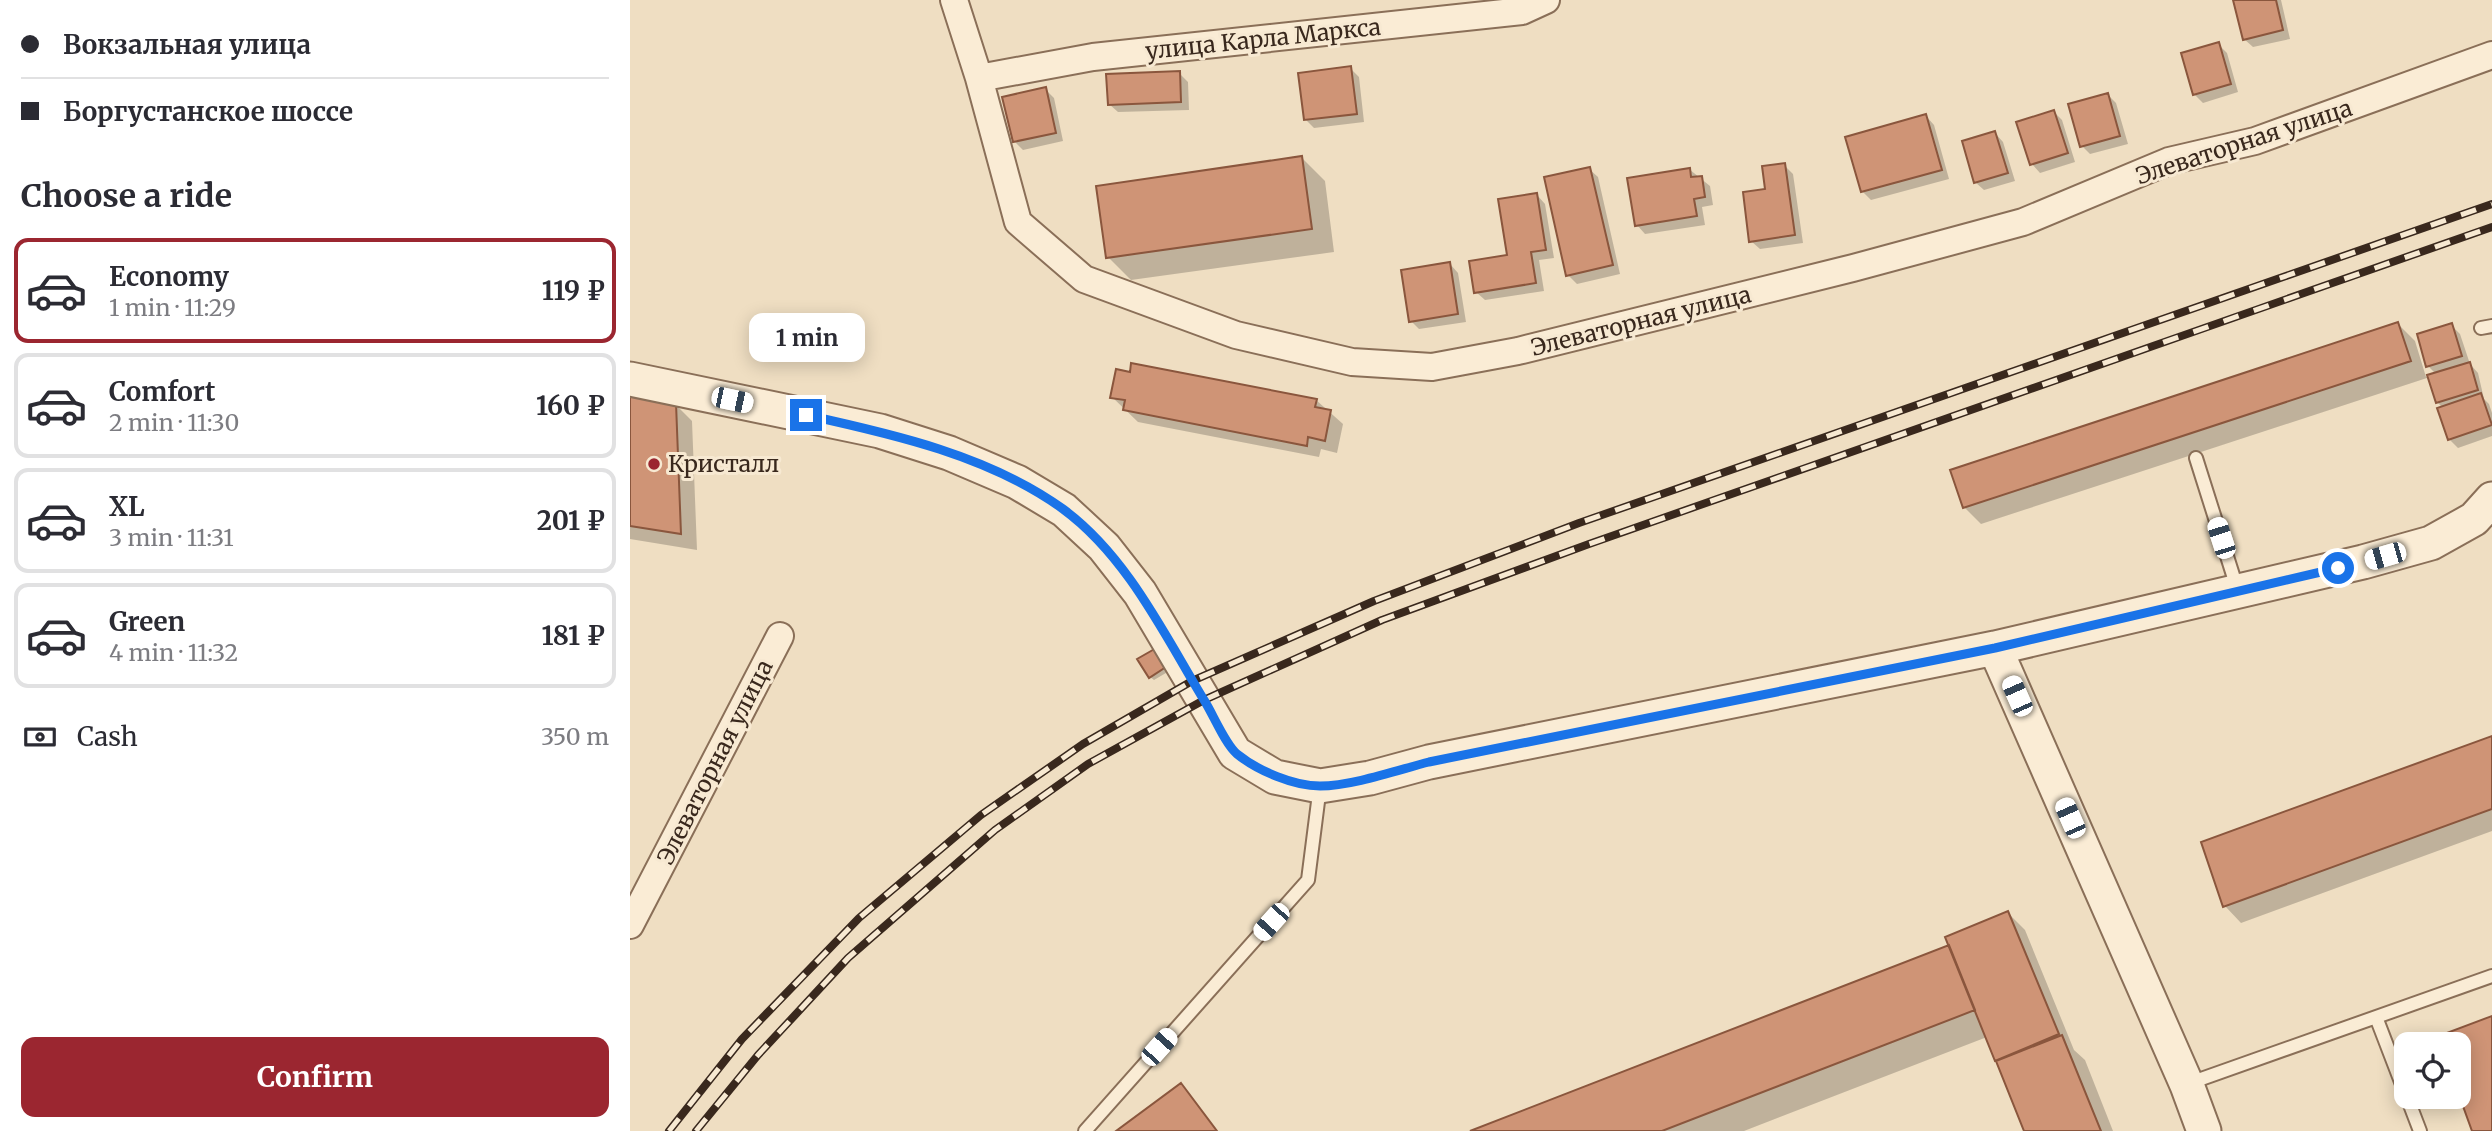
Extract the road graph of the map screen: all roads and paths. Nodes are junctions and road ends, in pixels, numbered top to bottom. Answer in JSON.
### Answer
{"nodes":[{"id":1,"x":954,"y":0,"type":"edge"},
{"id":2,"x":1546,"y":0,"type":"edge"},
{"id":3,"x":2492,"y":55,"type":"edge"},
{"id":4,"x":979,"y":78,"type":"junction"},
{"id":5,"x":630,"y":379,"type":"edge"},
{"id":6,"x":2196,"y":458,"type":"dead end"},
{"id":7,"x":2486,"y":511,"type":"edge"},
{"id":8,"x":2238,"y":591,"type":"junction"},
{"id":9,"x":780,"y":636,"type":"dead end"},
{"id":10,"x":1995,"y":648,"type":"junction"},
{"id":11,"x":1320,"y":786,"type":"junction"},
{"id":12,"x":630,"y":925,"type":"edge"},
{"id":13,"x":2492,"y":976,"type":"edge"},
{"id":14,"x":2376,"y":1017,"type":"junction"},
{"id":15,"x":2394,"y":1063,"type":"edge"},
{"id":16,"x":2187,"y":1084,"type":"junction"},
{"id":17,"x":2412,"y":1109,"type":"edge"},
{"id":18,"x":1085,"y":1131,"type":"edge"},
{"id":19,"x":2204,"y":1131,"type":"edge"},
{"id":20,"x":2420,"y":1131,"type":"edge"}],
"edges":[{"from":1,"to":4,"type":"street","name":"Элеваторная улица"},
{"from":2,"to":4,"type":"street","name":"улица Карла Маркса"},
{"from":3,"to":4,"type":"street","name":"Элеваторная улица"},
{"from":5,"to":11,"type":"street"},
{"from":6,"to":8,"type":"lane"},
{"from":7,"to":8,"type":"street"},
{"from":8,"to":10,"type":"street"},
{"from":9,"to":12,"type":"street","name":"Элеваторная улица"},
{"from":10,"to":11,"type":"street"},
{"from":10,"to":16,"type":"street"},
{"from":11,"to":18,"type":"lane"},
{"from":13,"to":14,"type":"lane"},
{"from":14,"to":15,"type":"lane"},
{"from":14,"to":16,"type":"lane"},
{"from":16,"to":19,"type":"street"},
{"from":17,"to":20,"type":"lane"}]}
